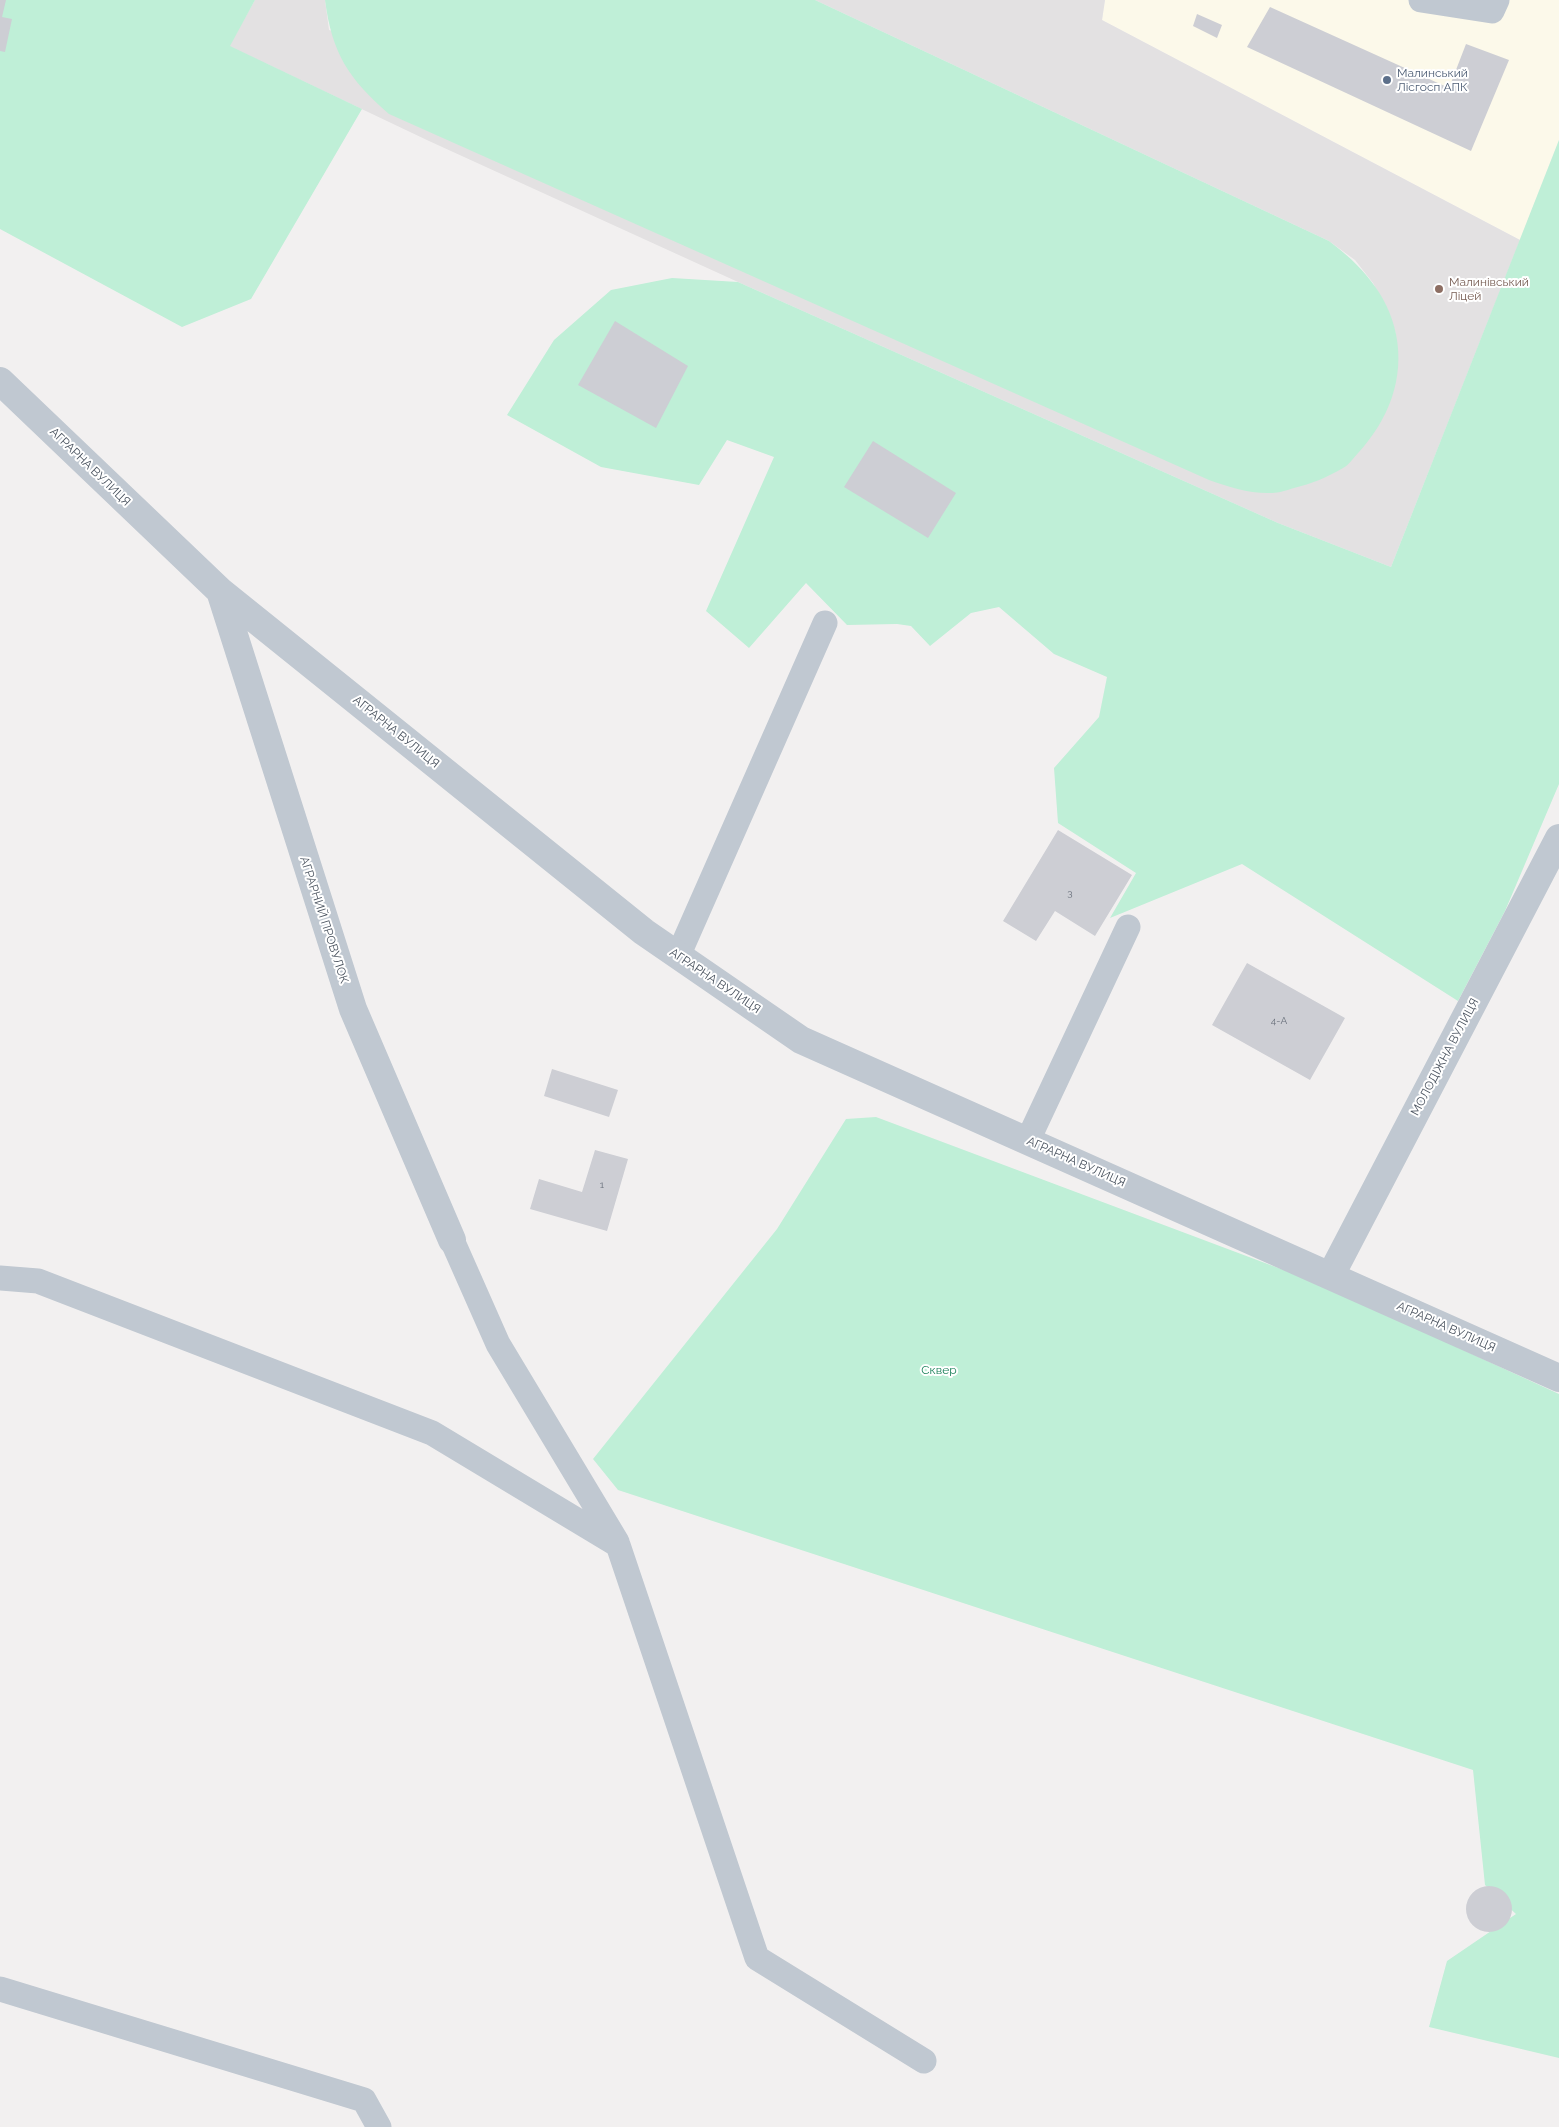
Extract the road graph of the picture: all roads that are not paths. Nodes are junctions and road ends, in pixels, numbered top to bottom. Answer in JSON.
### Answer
{"nodes":[{"id":1,"x":1421,"y":0,"type":"edge"},
{"id":2,"x":1497,"y":0,"type":"edge"},
{"id":3,"x":0,"y":381,"type":"edge"},
{"id":4,"x":220,"y":591,"type":"junction"},
{"id":5,"x":825,"y":623,"type":"dead end"},
{"id":6,"x":1559,"y":838,"type":"edge"},
{"id":7,"x":1128,"y":927,"type":"dead end"},
{"id":8,"x":678,"y":956,"type":"junction"},
{"id":9,"x":1028,"y":1140,"type":"junction"},
{"id":10,"x":452,"y":1240,"type":"joint"},
{"id":11,"x":1331,"y":1275,"type":"junction"},
{"id":12,"x":0,"y":1278,"type":"edge"},
{"id":13,"x":1559,"y":1378,"type":"edge"},
{"id":14,"x":618,"y":1544,"type":"junction"},
{"id":15,"x":0,"y":1989,"type":"edge"},
{"id":16,"x":924,"y":2061,"type":"dead end"},
{"id":17,"x":379,"y":2127,"type":"edge"}],
"edges":[{"from":1,"to":2,"type":"lane"},
{"from":3,"to":4,"type":"street","name":"АГРАРНА ВУЛИЦЯ"},
{"from":4,"to":8,"type":"street","name":"АГРАРНА ВУЛИЦЯ"},
{"from":4,"to":10,"type":"street","name":"АГРАРНИЙ ПРОВУЛОК"},
{"from":5,"to":8,"type":"lane"},
{"from":6,"to":11,"type":"street","name":"МОЛОДІЖНА ВУЛИЦЯ"},
{"from":7,"to":9,"type":"lane"},
{"from":8,"to":9,"type":"street","name":"АГРАРНА ВУЛИЦЯ"},
{"from":9,"to":11,"type":"street","name":"АГРАРНА ВУЛИЦЯ"},
{"from":10,"to":14,"type":"lane"},
{"from":11,"to":13,"type":"street","name":"АГРАРНА ВУЛИЦЯ"},
{"from":12,"to":14,"type":"lane"},
{"from":14,"to":16,"type":"lane"},
{"from":15,"to":17,"type":"lane"}]}
